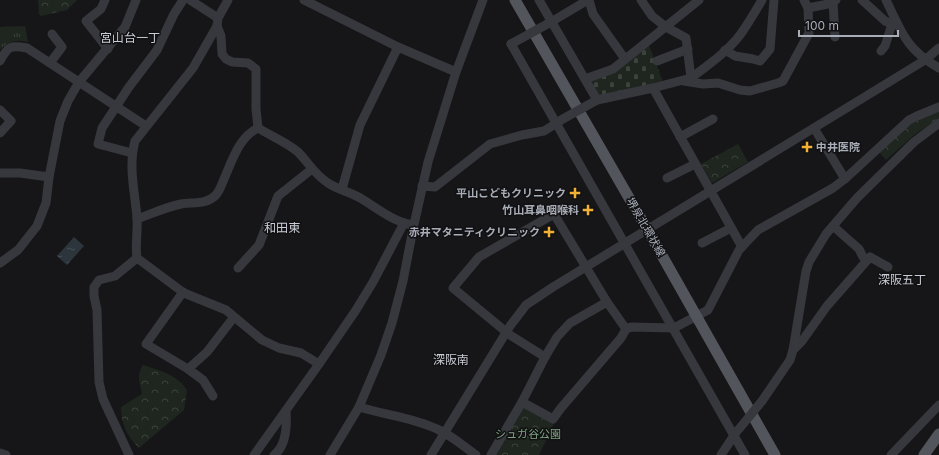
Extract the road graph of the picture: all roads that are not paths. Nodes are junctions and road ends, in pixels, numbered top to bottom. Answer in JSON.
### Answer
{"nodes":[{"id":1,"x":105,"y":0,"type":"edge"},
{"id":2,"x":136,"y":0,"type":"edge"},
{"id":3,"x":182,"y":0,"type":"edge"},
{"id":4,"x":190,"y":0,"type":"edge"},
{"id":5,"x":228,"y":0,"type":"edge"},
{"id":6,"x":304,"y":0,"type":"edge"},
{"id":7,"x":483,"y":0,"type":"edge"},
{"id":8,"x":515,"y":0,"type":"edge"},
{"id":9,"x":539,"y":0,"type":"edge"},
{"id":10,"x":588,"y":0,"type":"edge"},
{"id":11,"x":640,"y":0,"type":"edge"},
{"id":12,"x":699,"y":0,"type":"edge"},
{"id":13,"x":762,"y":0,"type":"edge"},
{"id":14,"x":774,"y":0,"type":"edge"},
{"id":15,"x":862,"y":0,"type":"edge"},
{"id":16,"x":886,"y":0,"type":"edge"},
{"id":17,"x":834,"y":1,"type":"edge"},
{"id":18,"x":806,"y":4,"type":"edge"},
{"id":19,"x":217,"y":22,"type":"junction"},
{"id":20,"x":551,"y":22,"type":"junction"},
{"id":21,"x":894,"y":23,"type":"junction"},
{"id":22,"x":666,"y":27,"type":"junction"},
{"id":23,"x":52,"y":34,"type":"dead end"},
{"id":24,"x":835,"y":37,"type":"dead end"},
{"id":25,"x":398,"y":47,"type":"junction"},
{"id":26,"x":108,"y":48,"type":"junction"},
{"id":27,"x":939,"y":48,"type":"edge"},
{"id":28,"x":688,"y":49,"type":"junction"},
{"id":29,"x":725,"y":50,"type":"junction"},
{"id":30,"x":881,"y":51,"type":"dead end"},
{"id":31,"x":625,"y":59,"type":"junction"},
{"id":32,"x":925,"y":60,"type":"junction"},
{"id":33,"x":657,"y":61,"type":"dead end"},
{"id":34,"x":0,"y":62,"type":"edge"},
{"id":35,"x":50,"y":63,"type":"junction"},
{"id":36,"x":939,"y":68,"type":"edge"},
{"id":37,"x":456,"y":72,"type":"junction"},
{"id":38,"x":691,"y":78,"type":"junction"},
{"id":39,"x":585,"y":79,"type":"junction"},
{"id":40,"x":681,"y":80,"type":"junction"},
{"id":41,"x":79,"y":82,"type":"junction"},
{"id":42,"x":653,"y":88,"type":"junction"},
{"id":43,"x":597,"y":100,"type":"junction"},
{"id":44,"x":115,"y":106,"type":"junction"},
{"id":45,"x":939,"y":107,"type":"edge"},
{"id":46,"x":0,"y":110,"type":"edge"},
{"id":47,"x":713,"y":119,"type":"dead end"},
{"id":48,"x":558,"y":122,"type":"junction"},
{"id":49,"x":939,"y":123,"type":"edge"},
{"id":50,"x":146,"y":126,"type":"junction"},
{"id":51,"x":258,"y":128,"type":"junction"},
{"id":52,"x":814,"y":128,"type":"junction"},
{"id":53,"x":0,"y":133,"type":"edge"},
{"id":54,"x":680,"y":137,"type":"junction"},
{"id":55,"x":132,"y":154,"type":"junction"},
{"id":56,"x":695,"y":164,"type":"junction"},
{"id":57,"x":312,"y":169,"type":"junction"},
{"id":58,"x":0,"y":173,"type":"edge"},
{"id":59,"x":49,"y":177,"type":"junction"},
{"id":60,"x":667,"y":178,"type":"dead end"},
{"id":61,"x":844,"y":179,"type":"junction"},
{"id":62,"x":422,"y":186,"type":"junction"},
{"id":63,"x":342,"y":190,"type":"junction"},
{"id":64,"x":710,"y":191,"type":"junction"},
{"id":65,"x":137,"y":219,"type":"junction"},
{"id":66,"x":409,"y":224,"type":"junction"},
{"id":67,"x":833,"y":226,"type":"junction"},
{"id":68,"x":731,"y":228,"type":"junction"},
{"id":69,"x":647,"y":229,"type":"junction"},
{"id":70,"x":625,"y":243,"type":"junction"},
{"id":71,"x":702,"y":243,"type":"dead end"},
{"id":72,"x":742,"y":247,"type":"junction"},
{"id":73,"x":863,"y":257,"type":"dead end"},
{"id":74,"x":138,"y":258,"type":"junction"},
{"id":75,"x":0,"y":263,"type":"edge"},
{"id":76,"x":586,"y":267,"type":"junction"},
{"id":77,"x":238,"y":268,"type":"dead end"},
{"id":78,"x":888,"y":268,"type":"dead end"},
{"id":79,"x":183,"y":292,"type":"junction"},
{"id":80,"x":607,"y":302,"type":"junction"},
{"id":81,"x":234,"y":317,"type":"junction"},
{"id":82,"x":697,"y":317,"type":"junction"},
{"id":83,"x":674,"y":328,"type":"junction"},
{"id":84,"x":626,"y":329,"type":"junction"},
{"id":85,"x":506,"y":332,"type":"junction"},
{"id":86,"x":793,"y":350,"type":"junction"},
{"id":87,"x":545,"y":357,"type":"junction"},
{"id":88,"x":319,"y":364,"type":"junction"},
{"id":89,"x":188,"y":369,"type":"junction"},
{"id":90,"x":213,"y":396,"type":"dead end"},
{"id":91,"x":522,"y":402,"type":"junction"},
{"id":92,"x":939,"y":405,"type":"edge"},
{"id":93,"x":359,"y":407,"type":"junction"},
{"id":94,"x":286,"y":411,"type":"junction"},
{"id":95,"x":737,"y":431,"type":"junction"},
{"id":96,"x":445,"y":434,"type":"junction"},
{"id":97,"x":939,"y":434,"type":"edge"},
{"id":98,"x":939,"y":445,"type":"edge"},
{"id":99,"x":0,"y":453,"type":"edge"},
{"id":100,"x":6,"y":455,"type":"edge"},
{"id":101,"x":129,"y":455,"type":"edge"},
{"id":102,"x":254,"y":455,"type":"edge"},
{"id":103,"x":274,"y":455,"type":"edge"},
{"id":104,"x":330,"y":455,"type":"edge"},
{"id":105,"x":431,"y":455,"type":"edge"},
{"id":106,"x":476,"y":455,"type":"edge"},
{"id":107,"x":491,"y":455,"type":"edge"},
{"id":108,"x":721,"y":455,"type":"edge"},
{"id":109,"x":746,"y":455,"type":"edge"},
{"id":110,"x":775,"y":455,"type":"edge"},
{"id":111,"x":891,"y":455,"type":"edge"},
{"id":112,"x":924,"y":455,"type":"edge"},
{"id":113,"x":929,"y":455,"type":"edge"}],
"edges":[{"from":1,"to":26,"type":"street"},
{"from":2,"to":26,"type":"street"},
{"from":3,"to":44,"type":"street"},
{"from":4,"to":19,"type":"street"},
{"from":5,"to":19,"type":"street"},
{"from":6,"to":25,"type":"street"},
{"from":7,"to":37,"type":"street"},
{"from":8,"to":69,"type":"main road","name":"堺泉北環状線"},
{"from":9,"to":20,"type":"street"},
{"from":10,"to":20,"type":"street"},
{"from":10,"to":31,"type":"street"},
{"from":11,"to":22,"type":"street"},
{"from":12,"to":22,"type":"street"},
{"from":13,"to":29,"type":"street"},
{"from":14,"to":29,"type":"street"},
{"from":15,"to":21,"type":"street"},
{"from":16,"to":21,"type":"street"},
{"from":17,"to":18,"type":"street"},
{"from":17,"to":24,"type":"street"},
{"from":18,"to":40,"type":"street"},
{"from":19,"to":50,"type":"street"},
{"from":19,"to":51,"type":"street"},
{"from":20,"to":39,"type":"street"},
{"from":20,"to":48,"type":"street","bridge":true},
{"from":21,"to":30,"type":"street"},
{"from":21,"to":32,"type":"street"},
{"from":22,"to":28,"type":"street"},
{"from":22,"to":31,"type":"street"},
{"from":23,"to":35,"type":"street"},
{"from":25,"to":37,"type":"street"},
{"from":25,"to":63,"type":"street"},
{"from":26,"to":41,"type":"street"},
{"from":27,"to":32,"type":"street"},
{"from":28,"to":33,"type":"street"},
{"from":28,"to":38,"type":"street"},
{"from":29,"to":38,"type":"street"},
{"from":31,"to":39,"type":"street"},
{"from":32,"to":36,"type":"street"},
{"from":32,"to":52,"type":"street"},
{"from":34,"to":35,"type":"street"},
{"from":35,"to":41,"type":"street"},
{"from":37,"to":62,"type":"street"},
{"from":38,"to":40,"type":"street"},
{"from":39,"to":43,"type":"street"},
{"from":40,"to":42,"type":"street"},
{"from":41,"to":44,"type":"street"},
{"from":41,"to":59,"type":"street"},
{"from":42,"to":43,"type":"street"},
{"from":42,"to":54,"type":"street"},
{"from":43,"to":48,"type":"street","bridge":true},
{"from":44,"to":50,"type":"street"},
{"from":44,"to":55,"type":"street"},
{"from":45,"to":61,"type":"street"},
{"from":46,"to":53,"type":"street"},
{"from":47,"to":54,"type":"street"},
{"from":48,"to":62,"type":"street"},
{"from":48,"to":70,"type":"street"},
{"from":49,"to":67,"type":"street"},
{"from":50,"to":55,"type":"street"},
{"from":51,"to":57,"type":"street"},
{"from":51,"to":65,"type":"street"},
{"from":52,"to":61,"type":"street"},
{"from":52,"to":64,"type":"street"},
{"from":54,"to":56,"type":"street"},
{"from":55,"to":65,"type":"street"},
{"from":56,"to":60,"type":"street"},
{"from":56,"to":64,"type":"street"},
{"from":57,"to":63,"type":"street"},
{"from":57,"to":77,"type":"street"},
{"from":58,"to":59,"type":"street"},
{"from":59,"to":75,"type":"street"},
{"from":61,"to":72,"type":"street"},
{"from":62,"to":66,"type":"street"},
{"from":63,"to":66,"type":"street"},
{"from":64,"to":68,"type":"street"},
{"from":64,"to":69,"type":"street"},
{"from":65,"to":74,"type":"street"},
{"from":66,"to":88,"type":"street"},
{"from":66,"to":93,"type":"street"},
{"from":67,"to":73,"type":"street"},
{"from":67,"to":86,"type":"street"},
{"from":68,"to":71,"type":"street"},
{"from":68,"to":72,"type":"street"},
{"from":69,"to":70,"type":"street"},
{"from":69,"to":82,"type":"main road","name":"堺泉北環状線"},
{"from":70,"to":76,"type":"street"},
{"from":70,"to":83,"type":"street"},
{"from":72,"to":82,"type":"street"},
{"from":74,"to":79,"type":"street"},
{"from":74,"to":101,"type":"street"},
{"from":76,"to":80,"type":"street"},
{"from":76,"to":85,"type":"street"},
{"from":76,"to":85,"type":"street"},
{"from":78,"to":86,"type":"street"},
{"from":79,"to":81,"type":"street"},
{"from":79,"to":89,"type":"street"},
{"from":80,"to":84,"type":"street"},
{"from":80,"to":87,"type":"street"},
{"from":81,"to":88,"type":"street"},
{"from":81,"to":89,"type":"street"},
{"from":82,"to":83,"type":"street"},
{"from":82,"to":110,"type":"main road","name":"堺泉北環状線"},
{"from":83,"to":84,"type":"street"},
{"from":83,"to":95,"type":"street"},
{"from":84,"to":91,"type":"street"},
{"from":85,"to":87,"type":"street"},
{"from":85,"to":96,"type":"street"},
{"from":86,"to":95,"type":"street","bridge":true},
{"from":87,"to":91,"type":"street"},
{"from":88,"to":94,"type":"street"},
{"from":89,"to":90,"type":"street"},
{"from":91,"to":107,"type":"street"},
{"from":92,"to":111,"type":"street"},
{"from":93,"to":96,"type":"street"},
{"from":93,"to":104,"type":"street"},
{"from":94,"to":102,"type":"street"},
{"from":94,"to":103,"type":"street"},
{"from":95,"to":108,"type":"street"},
{"from":95,"to":109,"type":"street"},
{"from":96,"to":105,"type":"street"},
{"from":96,"to":106,"type":"street"},
{"from":97,"to":112,"type":"main road"},
{"from":98,"to":113,"type":"main road"},
{"from":99,"to":100,"type":"street"}]}
